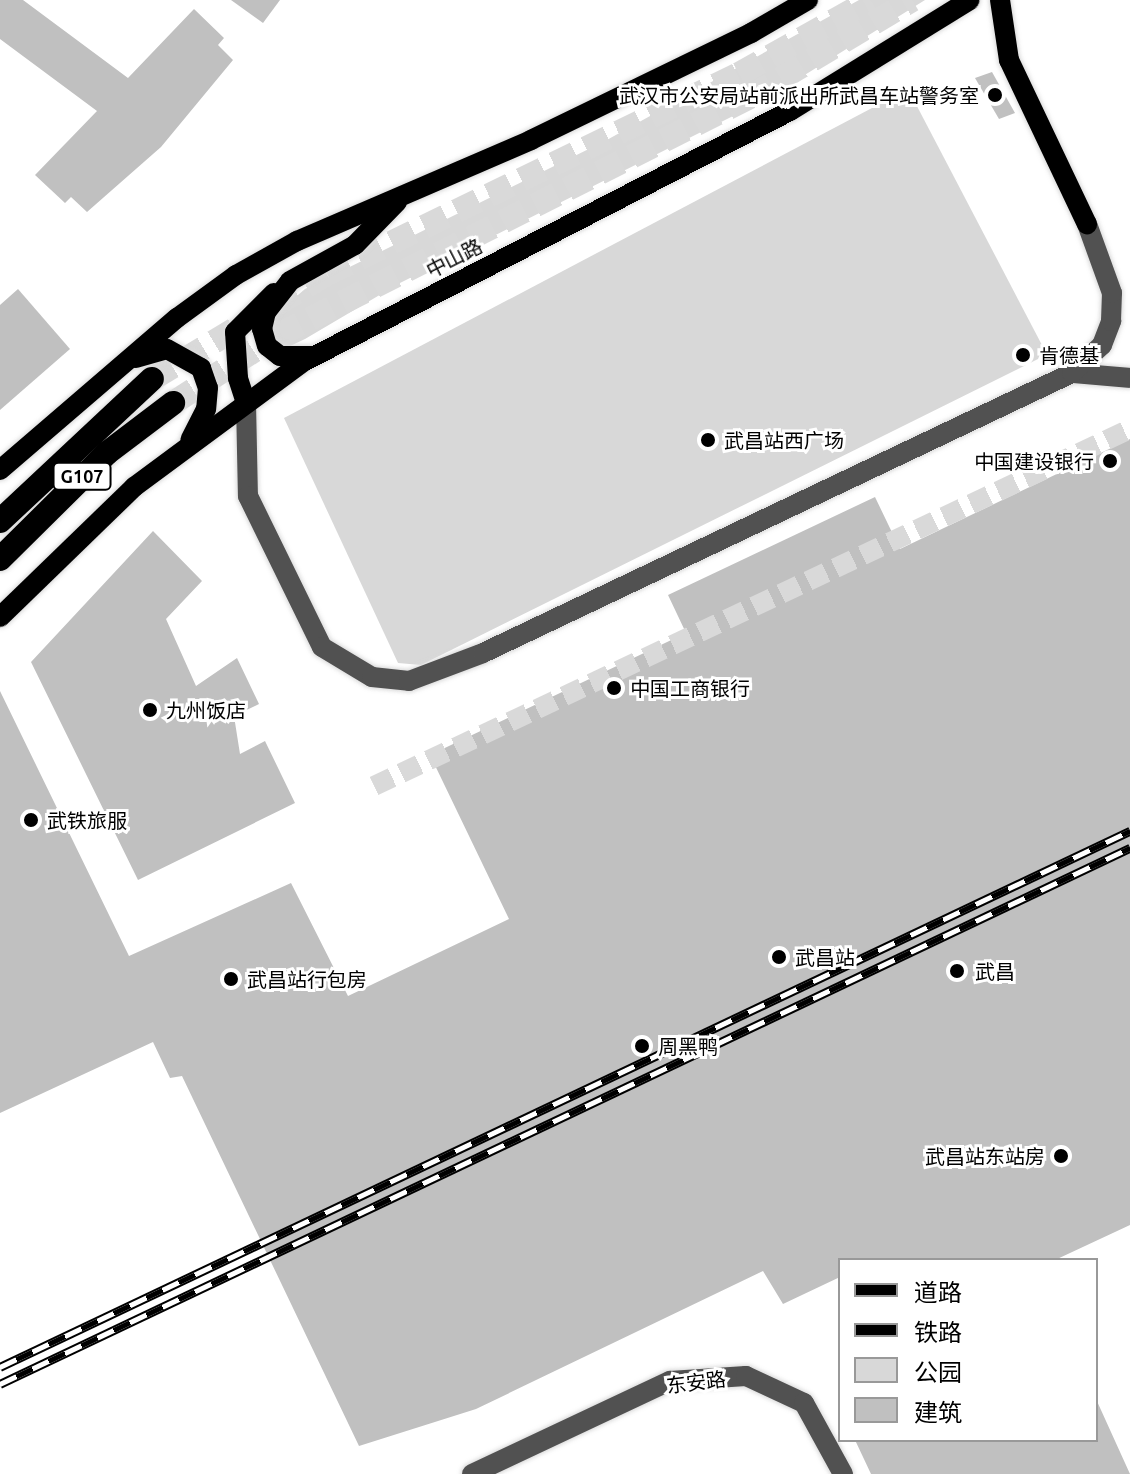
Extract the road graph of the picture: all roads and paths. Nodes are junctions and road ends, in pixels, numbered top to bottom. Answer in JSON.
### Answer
{"nodes":[{"id":1,"x":808,"y":0,"type":"edge"},
{"id":2,"x":970,"y":0,"type":"edge"},
{"id":3,"x":1000,"y":0,"type":"edge"},
{"id":4,"x":402,"y":196,"type":"junction"},
{"id":5,"x":1087,"y":224,"type":"joint"},
{"id":6,"x":290,"y":281,"type":"junction"},
{"id":7,"x":316,"y":356,"type":"junction"},
{"id":8,"x":124,"y":364,"type":"junction"},
{"id":9,"x":1072,"y":373,"type":"junction"},
{"id":10,"x":1130,"y":378,"type":"edge"},
{"id":11,"x":152,"y":379,"type":"tunnel mouth"},
{"id":12,"x":173,"y":403,"type":"tunnel mouth"},
{"id":13,"x":246,"y":403,"type":"junction"},
{"id":14,"x":184,"y":449,"type":"junction"},
{"id":15,"x":0,"y":470,"type":"edge"},
{"id":16,"x":0,"y":521,"type":"edge"},
{"id":17,"x":0,"y":559,"type":"edge"},
{"id":18,"x":0,"y":617,"type":"edge"},
{"id":19,"x":472,"y":1474,"type":"edge"},
{"id":20,"x":843,"y":1474,"type":"edge"}],
"edges":[{"from":1,"to":4,"type":"main road"},
{"from":2,"to":7,"type":"main road","name":"中山路"},
{"from":3,"to":5,"type":"main road"},
{"from":4,"to":6,"type":"main road"},
{"from":4,"to":8,"type":"main road"},
{"from":5,"to":9,"type":"street"},
{"from":6,"to":7,"type":"main road"},
{"from":6,"to":13,"type":"main road"},
{"from":7,"to":13,"type":"main road","name":"中山路"},
{"from":8,"to":14,"type":"main road"},
{"from":8,"to":15,"type":"main road"},
{"from":9,"to":10,"type":"street"},
{"from":9,"to":13,"type":"street"},
{"from":11,"to":16,"type":"highway","number":"G107"},
{"from":12,"to":17,"type":"highway","number":"G107"},
{"from":13,"to":14,"type":"main road","name":"中山路"},
{"from":14,"to":18,"type":"main road","name":"中山路"},
{"from":19,"to":20,"type":"street","name":"东安路"}]}
